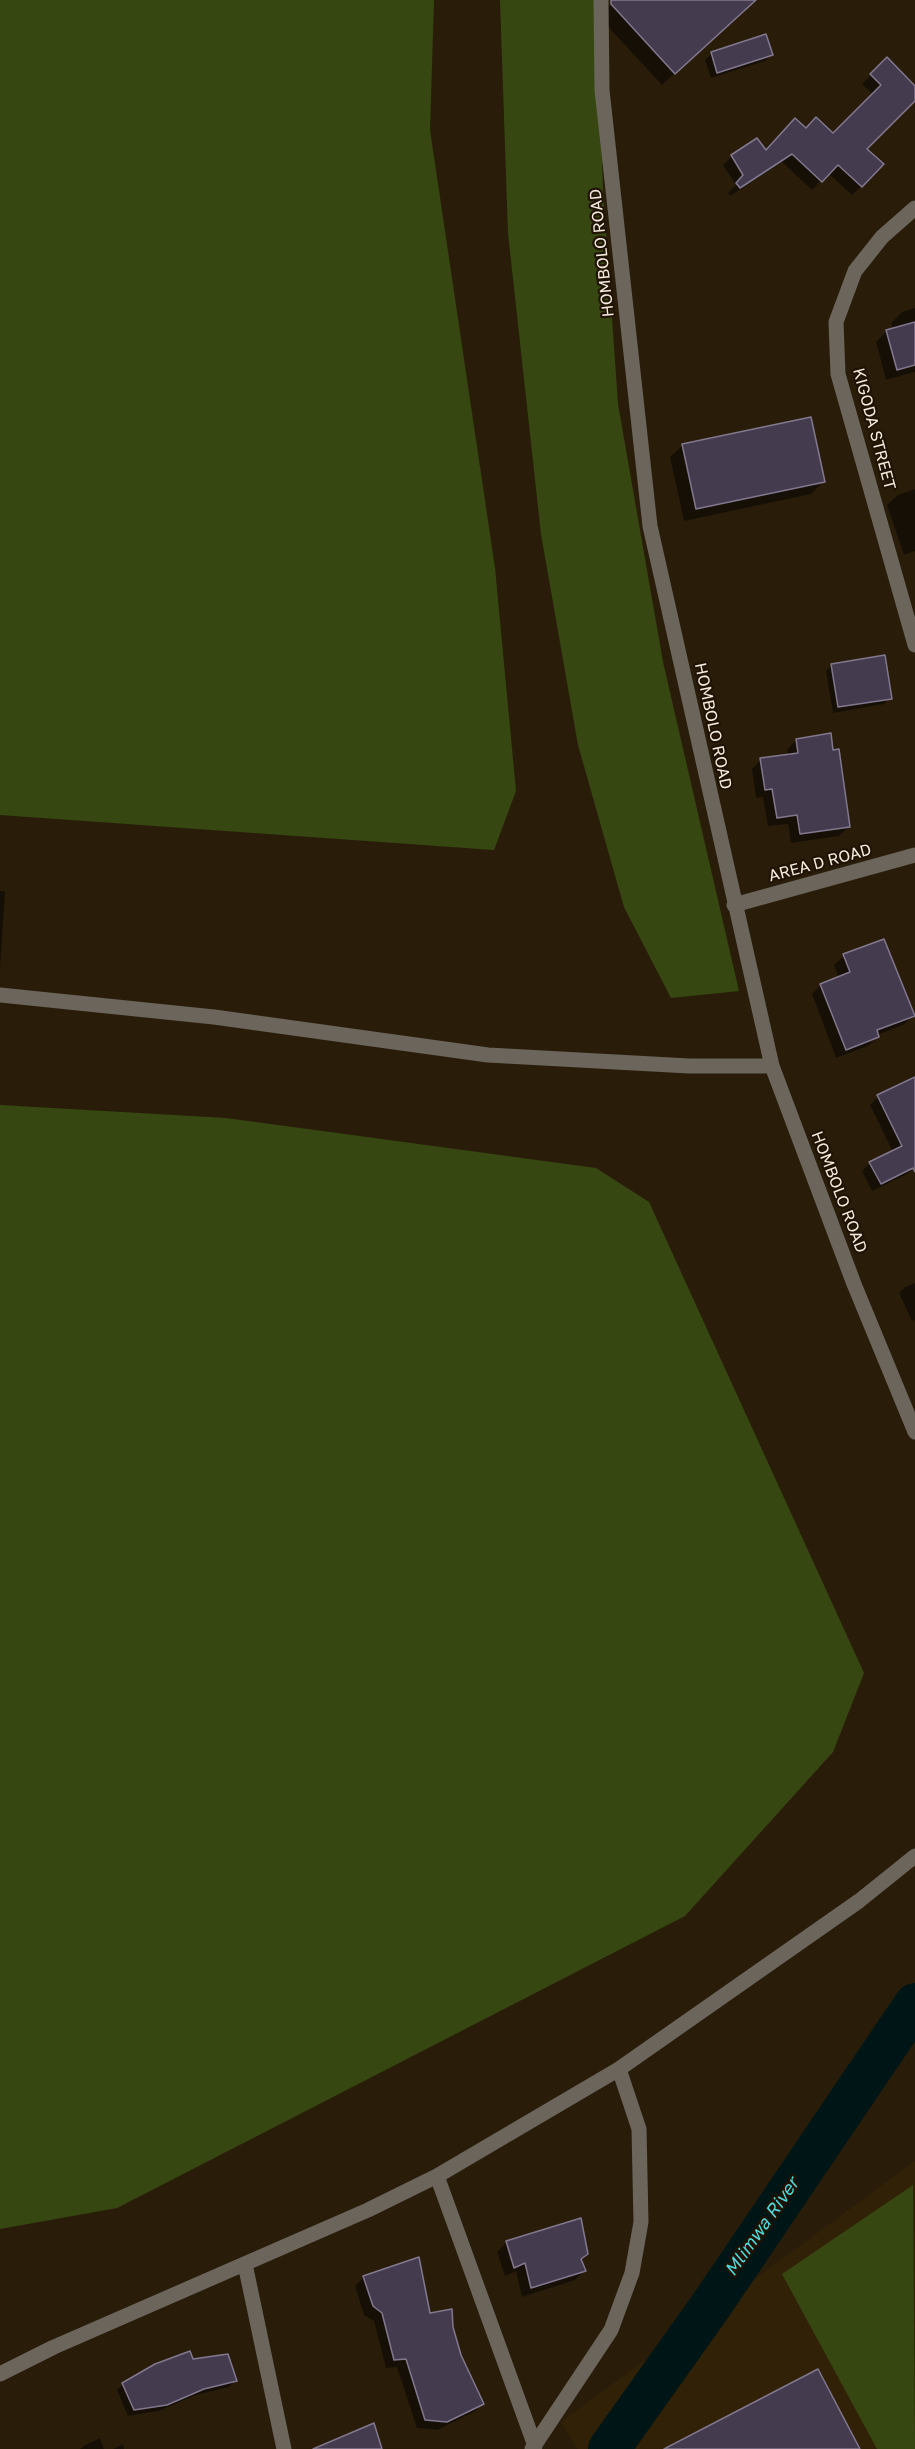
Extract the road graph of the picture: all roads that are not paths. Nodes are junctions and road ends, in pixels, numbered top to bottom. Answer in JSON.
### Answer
{"nodes":[{"id":1,"x":601,"y":0,"type":"edge"},
{"id":2,"x":915,"y":208,"type":"edge"},
{"id":3,"x":915,"y":645,"type":"edge"},
{"id":4,"x":915,"y":855,"type":"edge"},
{"id":5,"x":734,"y":905,"type":"junction"},
{"id":6,"x":0,"y":995,"type":"edge"},
{"id":7,"x":771,"y":1066,"type":"junction"},
{"id":8,"x":915,"y":1432,"type":"edge"},
{"id":9,"x":915,"y":1856,"type":"edge"},
{"id":10,"x":619,"y":2069,"type":"junction"},
{"id":11,"x":436,"y":2176,"type":"junction"},
{"id":12,"x":245,"y":2264,"type":"junction"},
{"id":13,"x":0,"y":2374,"type":"edge"},
{"id":14,"x":533,"y":2447,"type":"edge"},
{"id":15,"x":284,"y":2449,"type":"edge"}],
"edges":[{"from":1,"to":5,"type":"street","name":"HOMBOLO ROAD"},
{"from":2,"to":3,"type":"street","name":"KIGODA STREET"},
{"from":4,"to":5,"type":"street","name":"AREA D ROAD"},
{"from":5,"to":7,"type":"street","name":"HOMBOLO ROAD"},
{"from":6,"to":7,"type":"street"},
{"from":7,"to":8,"type":"street","name":"HOMBOLO ROAD"},
{"from":9,"to":10,"type":"street"},
{"from":10,"to":11,"type":"street"},
{"from":10,"to":14,"type":"street"},
{"from":11,"to":12,"type":"street"},
{"from":11,"to":14,"type":"street"},
{"from":12,"to":13,"type":"street"},
{"from":12,"to":15,"type":"street"}]}
